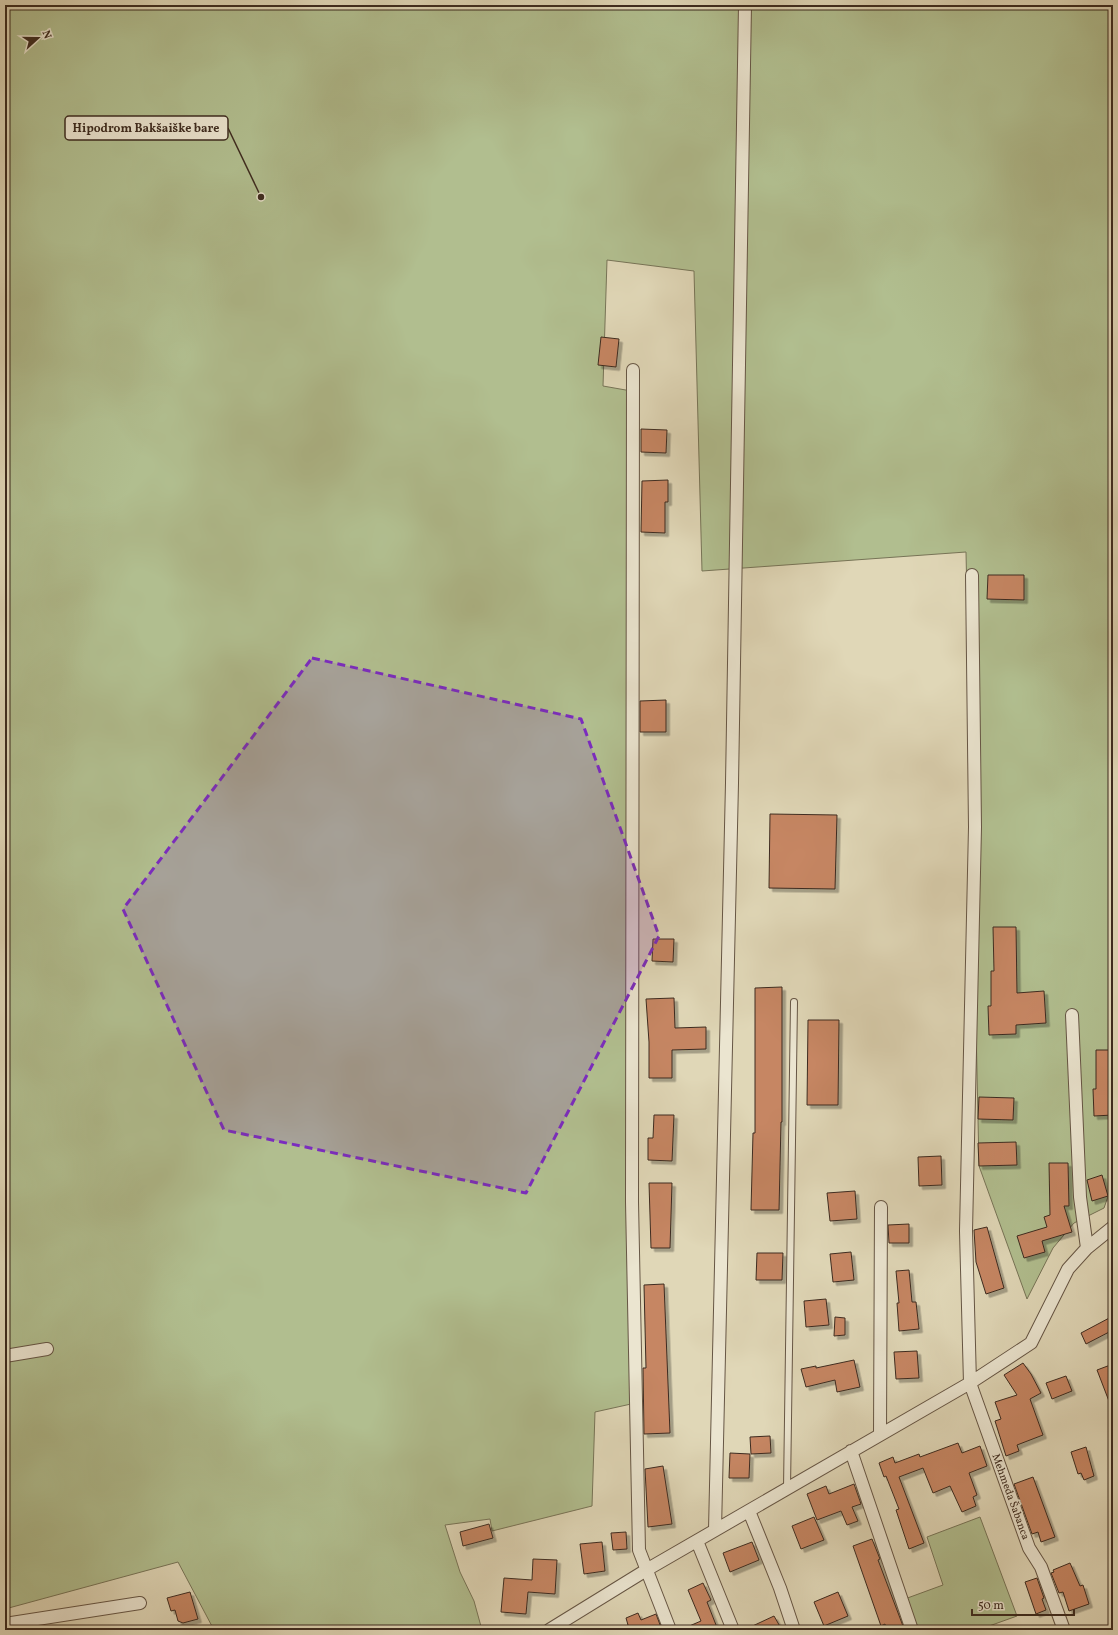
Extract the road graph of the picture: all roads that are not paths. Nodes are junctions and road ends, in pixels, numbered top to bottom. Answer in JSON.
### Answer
{"nodes":[{"id":1,"x":745,"y":5,"type":"edge"},
{"id":2,"x":633,"y":370,"type":"dead end"},
{"id":3,"x":972,"y":575,"type":"dead end"},
{"id":4,"x":794,"y":1002,"type":"dead end"},
{"id":5,"x":1072,"y":1015,"type":"dead end"},
{"id":6,"x":881,"y":1207,"type":"dead end"},
{"id":7,"x":1113,"y":1228,"type":"edge"},
{"id":8,"x":1087,"y":1248,"type":"junction"},
{"id":9,"x":47,"y":1349,"type":"dead end"},
{"id":10,"x":5,"y":1356,"type":"edge"},
{"id":11,"x":970,"y":1383,"type":"junction"},
{"id":12,"x":880,"y":1434,"type":"junction"},
{"id":13,"x":851,"y":1451,"type":"junction"},
{"id":14,"x":787,"y":1489,"type":"junction"},
{"id":15,"x":748,"y":1511,"type":"junction"},
{"id":16,"x":715,"y":1530,"type":"junction"},
{"id":17,"x":698,"y":1541,"type":"junction"},
{"id":18,"x":648,"y":1569,"type":"junction"},
{"id":19,"x":140,"y":1603,"type":"dead end"},
{"id":20,"x":5,"y":1624,"type":"edge"},
{"id":21,"x":552,"y":1629,"type":"edge"},
{"id":22,"x":670,"y":1630,"type":"edge"},
{"id":23,"x":733,"y":1630,"type":"edge"},
{"id":24,"x":794,"y":1630,"type":"edge"},
{"id":25,"x":912,"y":1630,"type":"edge"},
{"id":26,"x":1064,"y":1630,"type":"edge"}],
"edges":[{"from":1,"to":16,"type":"street"},
{"from":2,"to":18,"type":"street"},
{"from":3,"to":11,"type":"street","name":"Mehmeda Šabanca"},
{"from":4,"to":14,"type":"lane"},
{"from":5,"to":8,"type":"street"},
{"from":6,"to":12,"type":"street"},
{"from":7,"to":8,"type":"street"},
{"from":8,"to":11,"type":"street"},
{"from":9,"to":10,"type":"street"},
{"from":11,"to":12,"type":"street"},
{"from":11,"to":26,"type":"street","name":"Mehmeda Šabanca"},
{"from":12,"to":13,"type":"street"},
{"from":13,"to":14,"type":"street"},
{"from":13,"to":25,"type":"street"},
{"from":14,"to":15,"type":"street"},
{"from":15,"to":16,"type":"street"},
{"from":15,"to":24,"type":"street"},
{"from":16,"to":17,"type":"street"},
{"from":17,"to":18,"type":"street"},
{"from":17,"to":23,"type":"street"},
{"from":18,"to":21,"type":"street"},
{"from":18,"to":22,"type":"street"},
{"from":19,"to":20,"type":"street"}]}
